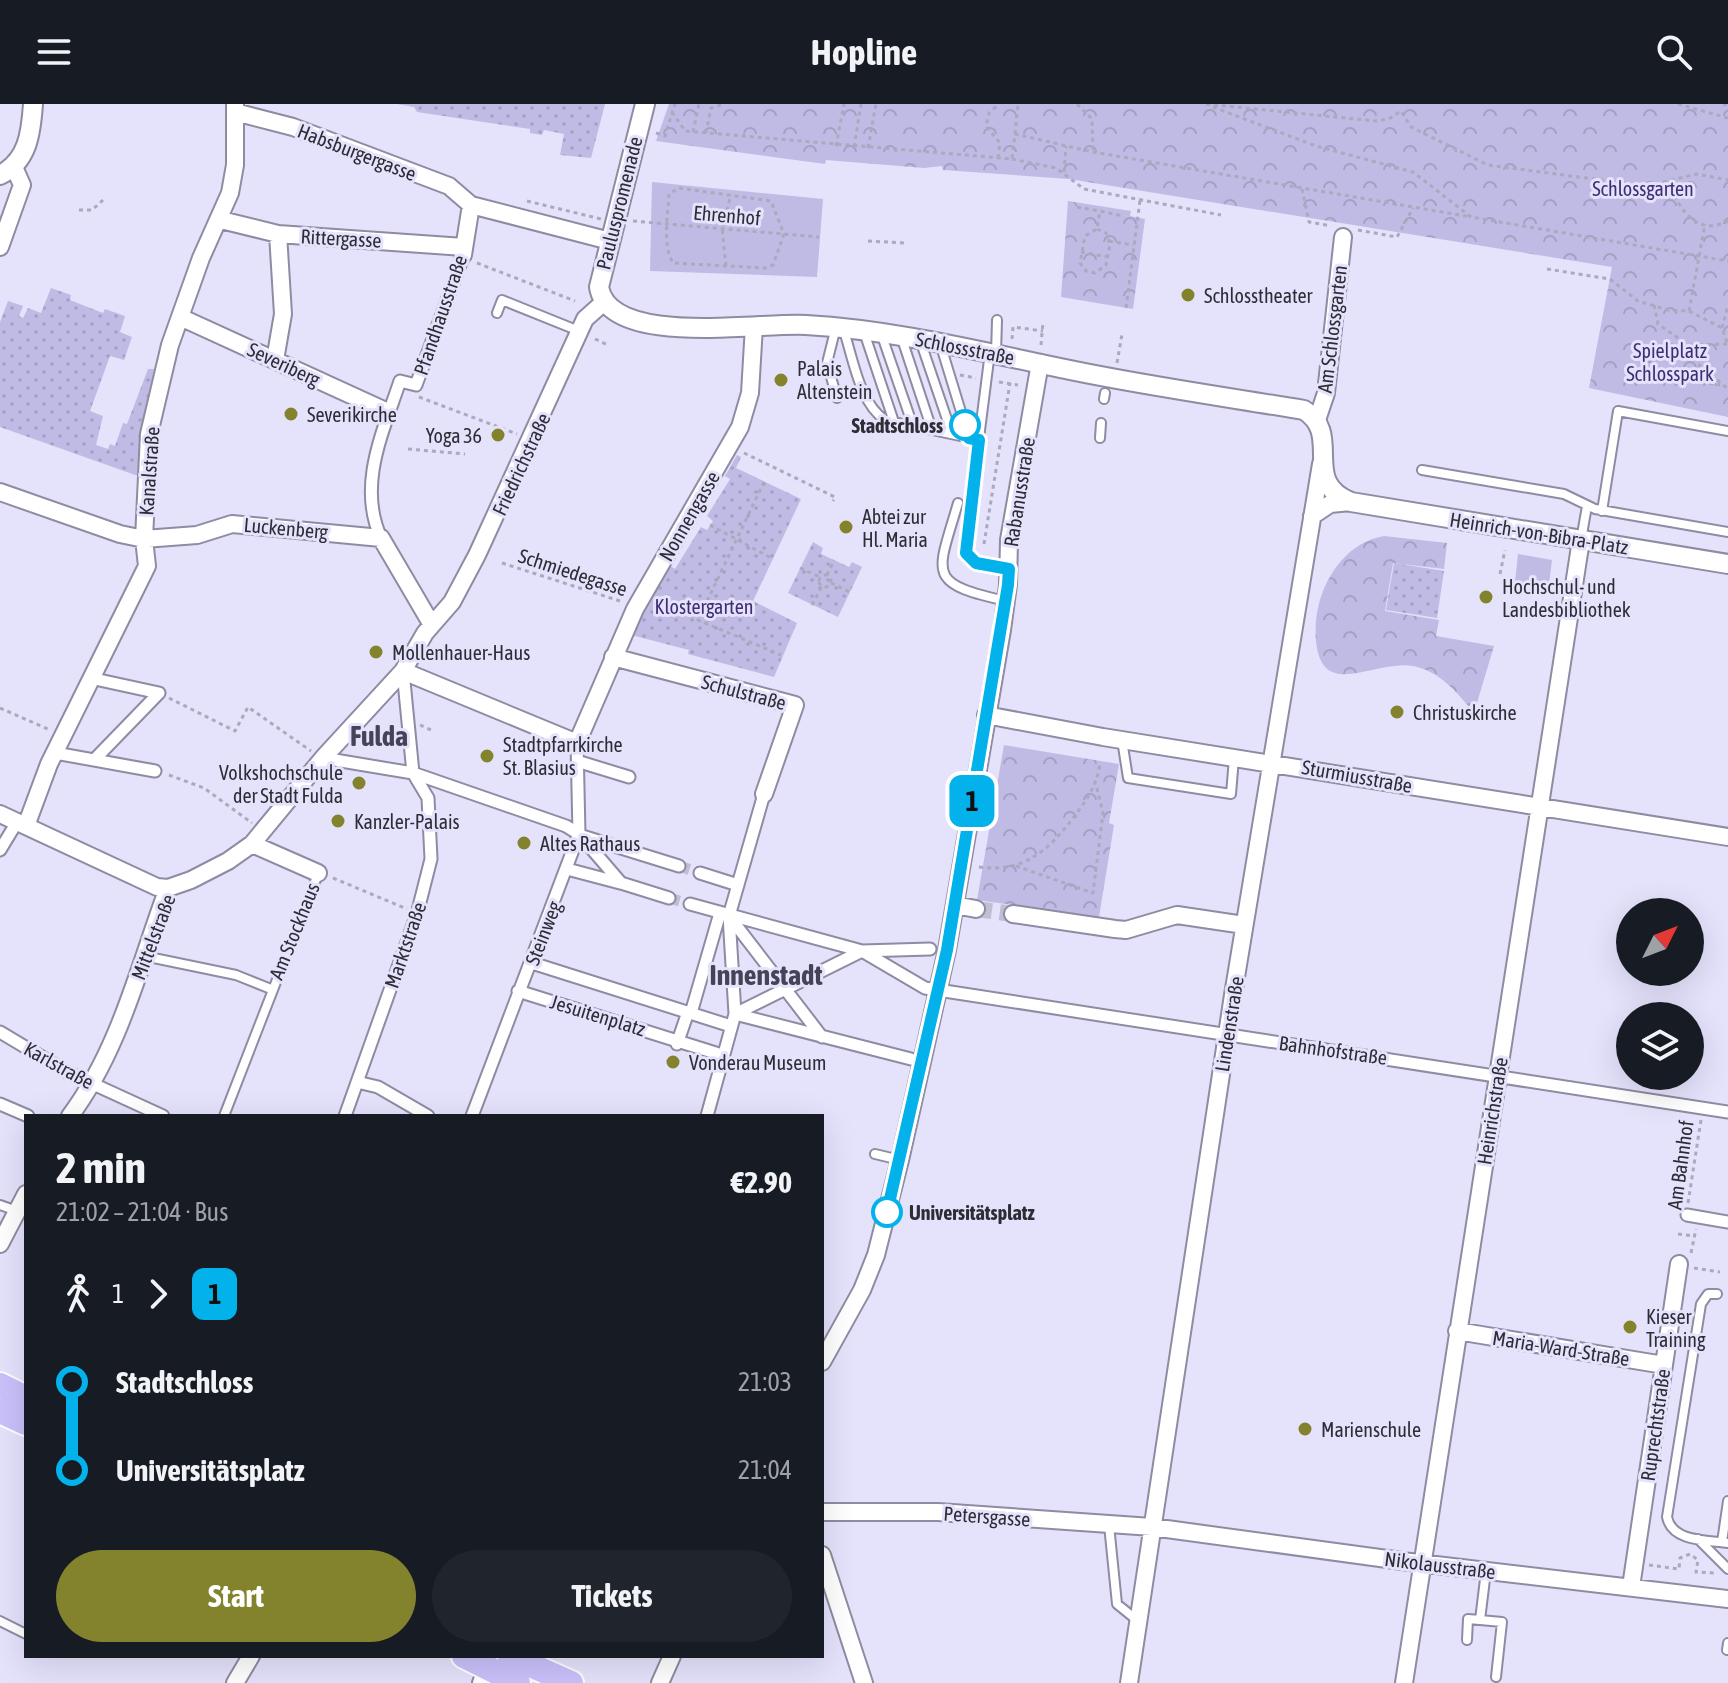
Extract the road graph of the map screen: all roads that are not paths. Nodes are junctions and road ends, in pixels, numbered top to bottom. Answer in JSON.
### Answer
{"nodes":[{"id":1,"x":33,"y":104,"type":"edge"},
{"id":2,"x":645,"y":104,"type":"edge"},
{"id":3,"x":235,"y":108,"type":"edge"},
{"id":4,"x":7,"y":171,"type":"edge"},
{"id":5,"x":471,"y":205,"type":"junction"},
{"id":6,"x":221,"y":220,"type":"junction"},
{"id":7,"x":1350,"y":233,"type":"road end"},
{"id":8,"x":278,"y":234,"type":"junction"},
{"id":9,"x":610,"y":241,"type":"junction"},
{"id":10,"x":0,"y":247,"type":"edge"},
{"id":11,"x":463,"y":252,"type":"junction"},
{"id":12,"x":604,"y":302,"type":"junction"},
{"id":13,"x":497,"y":313,"type":"dead end"},
{"id":14,"x":180,"y":317,"type":"junction"},
{"id":15,"x":997,"y":320,"type":"dead end"},
{"id":16,"x":754,"y":326,"type":"junction"},
{"id":17,"x":839,"y":327,"type":"junction"},
{"id":18,"x":579,"y":331,"type":"junction"},
{"id":19,"x":872,"y":331,"type":"junction"},
{"id":20,"x":901,"y":335,"type":"junction"},
{"id":21,"x":920,"y":339,"type":"junction"},
{"id":22,"x":940,"y":343,"type":"junction"},
{"id":23,"x":993,"y":353,"type":"junction"},
{"id":24,"x":275,"y":360,"type":"junction"},
{"id":25,"x":1040,"y":363,"type":"junction"},
{"id":26,"x":837,"y":398,"type":"dead end"},
{"id":27,"x":388,"y":412,"type":"junction"},
{"id":28,"x":894,"y":422,"type":"junction"},
{"id":29,"x":1101,"y":423,"type":"dead end"},
{"id":30,"x":1319,"y":424,"type":"junction"},
{"id":31,"x":913,"y":426,"type":"junction"},
{"id":32,"x":932,"y":430,"type":"junction"},
{"id":33,"x":1728,"y":431,"type":"edge"},
{"id":34,"x":952,"y":434,"type":"junction"},
{"id":35,"x":1100,"y":438,"type":"dead end"},
{"id":36,"x":974,"y":439,"type":"junction"},
{"id":37,"x":1321,"y":464,"type":"junction"},
{"id":38,"x":1422,"y":470,"type":"dead end"},
{"id":39,"x":0,"y":492,"type":"edge"},
{"id":40,"x":1351,"y":502,"type":"junction"},
{"id":41,"x":958,"y":503,"type":"dead end"},
{"id":42,"x":1587,"y":506,"type":"junction"},
{"id":43,"x":1602,"y":511,"type":"junction"},
{"id":44,"x":1312,"y":516,"type":"junction"},
{"id":45,"x":1728,"y":532,"type":"edge"},
{"id":46,"x":381,"y":538,"type":"junction"},
{"id":47,"x":144,"y":539,"type":"junction"},
{"id":48,"x":1581,"y":540,"type":"junction"},
{"id":49,"x":1728,"y":564,"type":"edge"},
{"id":50,"x":1009,"y":569,"type":"junction"},
{"id":51,"x":1006,"y":601,"type":"junction"},
{"id":52,"x":432,"y":625,"type":"junction"},
{"id":53,"x":613,"y":657,"type":"junction"},
{"id":54,"x":403,"y":671,"type":"junction"},
{"id":55,"x":90,"y":678,"type":"junction"},
{"id":56,"x":986,"y":715,"type":"junction"},
{"id":57,"x":1122,"y":740,"type":"junction"},
{"id":58,"x":577,"y":743,"type":"junction"},
{"id":59,"x":55,"y":753,"type":"junction"},
{"id":60,"x":319,"y":756,"type":"junction"},
{"id":61,"x":1234,"y":756,"type":"junction"},
{"id":62,"x":94,"y":760,"type":"junction"},
{"id":63,"x":1270,"y":761,"type":"junction"},
{"id":64,"x":580,"y":762,"type":"junction"},
{"id":65,"x":155,"y":771,"type":"road end"},
{"id":66,"x":413,"y":773,"type":"junction"},
{"id":67,"x":629,"y":777,"type":"dead end"},
{"id":68,"x":764,"y":794,"type":"joint"},
{"id":69,"x":1539,"y":808,"type":"junction"},
{"id":70,"x":0,"y":814,"type":"edge"},
{"id":71,"x":22,"y":824,"type":"junction"},
{"id":72,"x":579,"y":834,"type":"junction"},
{"id":73,"x":1728,"y":837,"type":"edge"},
{"id":74,"x":252,"y":844,"type":"junction"},
{"id":75,"x":0,"y":850,"type":"edge"},
{"id":76,"x":679,"y":866,"type":"tunnel mouth"},
{"id":77,"x":567,"y":869,"type":"junction"},
{"id":78,"x":318,"y":873,"type":"joint"},
{"id":79,"x":700,"y":873,"type":"tunnel mouth"},
{"id":80,"x":740,"y":880,"type":"junction"},
{"id":81,"x":621,"y":883,"type":"junction"},
{"id":82,"x":168,"y":888,"type":"junction"},
{"id":83,"x":669,"y":898,"type":"tunnel mouth"},
{"id":84,"x":690,"y":904,"type":"tunnel mouth"},
{"id":85,"x":955,"y":905,"type":"junction"},
{"id":86,"x":976,"y":909,"type":"tunnel mouth"},
{"id":87,"x":1013,"y":914,"type":"tunnel mouth"},
{"id":88,"x":724,"y":915,"type":"junction"},
{"id":89,"x":1244,"y":925,"type":"junction"},
{"id":90,"x":930,"y":949,"type":"dead end"},
{"id":91,"x":862,"y":951,"type":"junction"},
{"id":92,"x":143,"y":955,"type":"junction"},
{"id":93,"x":532,"y":963,"type":"junction"},
{"id":94,"x":271,"y":989,"type":"junction"},
{"id":95,"x":785,"y":989,"type":"junction"},
{"id":96,"x":939,"y":990,"type":"junction"},
{"id":97,"x":518,"y":991,"type":"junction"},
{"id":98,"x":689,"y":1012,"type":"junction"},
{"id":99,"x":733,"y":1020,"type":"junction"},
{"id":100,"x":1227,"y":1035,"type":"junction"},
{"id":101,"x":1,"y":1036,"type":"edge"},
{"id":102,"x":822,"y":1037,"type":"junction"},
{"id":103,"x":678,"y":1042,"type":"junction"},
{"id":104,"x":722,"y":1055,"type":"junction"},
{"id":105,"x":911,"y":1059,"type":"dead end"},
{"id":106,"x":1498,"y":1074,"type":"junction"},
{"id":107,"x":357,"y":1082,"type":"junction"},
{"id":108,"x":93,"y":1085,"type":"junction"},
{"id":109,"x":0,"y":1104,"type":"edge"},
{"id":110,"x":1728,"y":1112,"type":"edge"},
{"id":111,"x":24,"y":1114,"type":"edge"},
{"id":112,"x":71,"y":1114,"type":"edge"},
{"id":113,"x":158,"y":1114,"type":"edge"},
{"id":114,"x":225,"y":1114,"type":"edge"},
{"id":115,"x":346,"y":1114,"type":"edge"},
{"id":116,"x":425,"y":1114,"type":"edge"},
{"id":117,"x":473,"y":1114,"type":"edge"},
{"id":118,"x":707,"y":1114,"type":"edge"},
{"id":119,"x":875,"y":1154,"type":"dead end"},
{"id":120,"x":900,"y":1160,"type":"junction"},
{"id":121,"x":24,"y":1198,"type":"edge"},
{"id":122,"x":0,"y":1205,"type":"edge"},
{"id":123,"x":17,"y":1211,"type":"junction"},
{"id":124,"x":1692,"y":1218,"type":"road end"},
{"id":125,"x":1728,"y":1222,"type":"edge"},
{"id":126,"x":0,"y":1244,"type":"edge"},
{"id":127,"x":1679,"y":1264,"type":"dead end"},
{"id":128,"x":1717,"y":1294,"type":"dead end"},
{"id":129,"x":1457,"y":1331,"type":"junction"},
{"id":130,"x":824,"y":1358,"type":"edge"},
{"id":131,"x":1670,"y":1366,"type":"junction"},
{"id":132,"x":0,"y":1385,"type":"edge"},
{"id":133,"x":24,"y":1397,"type":"edge"},
{"id":134,"x":0,"y":1411,"type":"edge"},
{"id":135,"x":24,"y":1422,"type":"edge"},
{"id":136,"x":1728,"y":1501,"type":"edge"},
{"id":137,"x":824,"y":1512,"type":"edge"},
{"id":138,"x":1109,"y":1525,"type":"junction"},
{"id":139,"x":1152,"y":1527,"type":"junction"},
{"id":140,"x":1696,"y":1538,"type":"junction"},
{"id":141,"x":1725,"y":1543,"type":"edge"},
{"id":142,"x":824,"y":1561,"type":"edge"},
{"id":143,"x":1422,"y":1563,"type":"junction"},
{"id":144,"x":1728,"y":1569,"type":"edge"},
{"id":145,"x":1486,"y":1571,"type":"junction"},
{"id":146,"x":1631,"y":1587,"type":"junction"},
{"id":147,"x":1728,"y":1599,"type":"edge"},
{"id":148,"x":1480,"y":1620,"type":"junction"},
{"id":149,"x":1138,"y":1622,"type":"junction"},
{"id":150,"x":1,"y":1623,"type":"edge"},
{"id":151,"x":24,"y":1633,"type":"edge"},
{"id":152,"x":1467,"y":1640,"type":"dead end"},
{"id":153,"x":250,"y":1658,"type":"edge"},
{"id":154,"x":466,"y":1658,"type":"edge"},
{"id":155,"x":515,"y":1658,"type":"edge"},
{"id":156,"x":671,"y":1658,"type":"edge"},
{"id":157,"x":484,"y":1675,"type":"edge"},
{"id":158,"x":1496,"y":1677,"type":"dead end"},
{"id":159,"x":238,"y":1681,"type":"edge"},
{"id":160,"x":518,"y":1683,"type":"edge"},
{"id":161,"x":571,"y":1683,"type":"edge"},
{"id":162,"x":660,"y":1683,"type":"edge"},
{"id":163,"x":864,"y":1683,"type":"edge"},
{"id":164,"x":1129,"y":1683,"type":"edge"},
{"id":165,"x":1404,"y":1683,"type":"edge"}],
"edges":[{"from":1,"to":4,"type":"street"},
{"from":2,"to":9,"type":"street","name":"Pauluspromenade"},
{"from":3,"to":5,"type":"street","name":"Habsburgergasse"},
{"from":3,"to":6,"type":"street","name":"Kanalstraße"},
{"from":4,"to":10,"type":"street"},
{"from":5,"to":9,"type":"street"},
{"from":5,"to":11,"type":"street","name":"Pfandhausstraße"},
{"from":6,"to":8,"type":"street","name":"Rittergasse"},
{"from":6,"to":14,"type":"street","name":"Kanalstraße"},
{"from":7,"to":30,"type":"street","name":"Am Schlossgarten"},
{"from":8,"to":11,"type":"street","name":"Rittergasse"},
{"from":8,"to":24,"type":"street"},
{"from":9,"to":12,"type":"street","name":"Pauluspromenade"},
{"from":11,"to":27,"type":"street","name":"Pfandhausstraße"},
{"from":12,"to":16,"type":"street","name":"Schlossstraße"},
{"from":12,"to":18,"type":"street","name":"Friedrichstraße"},
{"from":13,"to":18,"type":"lane"},
{"from":14,"to":24,"type":"street","name":"Severiberg"},
{"from":14,"to":47,"type":"street","name":"Kanalstraße"},
{"from":15,"to":23,"type":"lane"},
{"from":16,"to":17,"type":"street","name":"Schlossstraße"},
{"from":16,"to":53,"type":"street","name":"Nonnengasse"},
{"from":17,"to":19,"type":"street","name":"Schlossstraße"},
{"from":17,"to":26,"type":"lane"},
{"from":17,"to":28,"type":"lane"},
{"from":18,"to":52,"type":"street","name":"Friedrichstraße"},
{"from":19,"to":20,"type":"street","name":"Schlossstraße"},
{"from":19,"to":28,"type":"lane"},
{"from":19,"to":31,"type":"lane"},
{"from":20,"to":21,"type":"street","name":"Schlossstraße"},
{"from":20,"to":32,"type":"lane"},
{"from":21,"to":22,"type":"street","name":"Schlossstraße"},
{"from":21,"to":34,"type":"lane"},
{"from":22,"to":23,"type":"street","name":"Schlossstraße"},
{"from":22,"to":36,"type":"lane"},
{"from":23,"to":25,"type":"street","name":"Schlossstraße"},
{"from":23,"to":36,"type":"lane"},
{"from":24,"to":27,"type":"street","name":"Severiberg"},
{"from":25,"to":30,"type":"street","name":"Schlossstraße"},
{"from":25,"to":50,"type":"street","name":"Rabanusstraße"},
{"from":27,"to":46,"type":"street","name":"Pfandhausstraße"},
{"from":28,"to":31,"type":"lane"},
{"from":29,"to":35,"type":"lane"},
{"from":30,"to":37,"type":"street","name":"Lindenstraße"},
{"from":31,"to":32,"type":"lane"},
{"from":32,"to":34,"type":"lane"},
{"from":33,"to":43,"type":"lane"},
{"from":34,"to":36,"type":"lane"},
{"from":36,"to":50,"type":"lane"},
{"from":37,"to":40,"type":"street"},
{"from":37,"to":44,"type":"street","name":"Lindenstraße"},
{"from":38,"to":42,"type":"lane"},
{"from":39,"to":47,"type":"street"},
{"from":40,"to":44,"type":"street","name":"Heinrich-von-Bibra-Platz"},
{"from":40,"to":48,"type":"street","name":"Heinrich-von-Bibra-Platz"},
{"from":41,"to":51,"type":"lane"},
{"from":42,"to":43,"type":"lane"},
{"from":42,"to":48,"type":"lane"},
{"from":43,"to":45,"type":"lane"},
{"from":44,"to":63,"type":"street","name":"Lindenstraße"},
{"from":46,"to":47,"type":"street","name":"Luckenberg"},
{"from":46,"to":52,"type":"street","name":"Pfandhausstraße"},
{"from":47,"to":55,"type":"street","name":"Kanalstraße"},
{"from":48,"to":49,"type":"street","name":"Heinrich-von-Bibra-Platz"},
{"from":48,"to":69,"type":"street","name":"Heinrichstraße"},
{"from":50,"to":51,"type":"street","name":"Rabanusstraße"},
{"from":51,"to":56,"type":"street","name":"Rabanusstraße"},
{"from":52,"to":54,"type":"street","name":"Friedrichstraße"},
{"from":53,"to":58,"type":"street","name":"Nonnengasse"},
{"from":53,"to":68,"type":"street","name":"Schulstraße"},
{"from":54,"to":58,"type":"street"},
{"from":54,"to":60,"type":"street","name":"Mittelstraße"},
{"from":54,"to":66,"type":"street","name":"Marktstraße"},
{"from":55,"to":59,"type":"street","name":"Kanalstraße"},
{"from":55,"to":62,"type":"street"},
{"from":56,"to":57,"type":"street","name":"Sturmiusstraße"},
{"from":56,"to":85,"type":"street","name":"Rabanusstraße"},
{"from":57,"to":61,"type":"street","name":"Sturmiusstraße"},
{"from":57,"to":61,"type":"lane"},
{"from":58,"to":64,"type":"street","name":"Steinweg"},
{"from":59,"to":62,"type":"street"},
{"from":59,"to":71,"type":"street","name":"Kanalstraße"},
{"from":60,"to":66,"type":"street"},
{"from":60,"to":74,"type":"street","name":"Mittelstraße"},
{"from":61,"to":63,"type":"street","name":"Sturmiusstraße"},
{"from":62,"to":65,"type":"street"},
{"from":63,"to":69,"type":"street","name":"Sturmiusstraße"},
{"from":63,"to":89,"type":"street","name":"Lindenstraße"},
{"from":64,"to":67,"type":"street"},
{"from":64,"to":72,"type":"street","name":"Steinweg"},
{"from":66,"to":72,"type":"street"},
{"from":66,"to":107,"type":"street","name":"Marktstraße"},
{"from":68,"to":80,"type":"street","name":"Schulstraße"},
{"from":69,"to":73,"type":"street","name":"Sturmiusstraße"},
{"from":69,"to":106,"type":"street","name":"Heinrichstraße"},
{"from":70,"to":71,"type":"street"},
{"from":71,"to":75,"type":"street","name":"Kanalstraße"},
{"from":71,"to":82,"type":"street"},
{"from":72,"to":76,"type":"street"},
{"from":72,"to":77,"type":"street","name":"Steinweg"},
{"from":72,"to":81,"type":"street"},
{"from":74,"to":78,"type":"street"},
{"from":74,"to":82,"type":"street","name":"Mittelstraße"},
{"from":77,"to":81,"type":"street"},
{"from":77,"to":93,"type":"street","name":"Steinweg"},
{"from":78,"to":94,"type":"lane","name":"Am Stockhaus"},
{"from":79,"to":80,"type":"street"},
{"from":80,"to":88,"type":"street"},
{"from":81,"to":83,"type":"street"},
{"from":82,"to":92,"type":"street","name":"Mittelstraße"},
{"from":84,"to":88,"type":"street"},
{"from":85,"to":86,"type":"street"},
{"from":85,"to":96,"type":"street","name":"Rabanusstraße"},
{"from":87,"to":89,"type":"street"},
{"from":88,"to":91,"type":"street"},
{"from":88,"to":95,"type":"street"},
{"from":88,"to":98,"type":"street"},
{"from":88,"to":99,"type":"street"},
{"from":89,"to":100,"type":"street","name":"Lindenstraße"},
{"from":90,"to":91,"type":"street"},
{"from":91,"to":95,"type":"street"},
{"from":91,"to":96,"type":"street"},
{"from":92,"to":94,"type":"lane","name":"Am Stockhaus"},
{"from":92,"to":108,"type":"street","name":"Mittelstraße"},
{"from":93,"to":97,"type":"street","name":"Steinweg"},
{"from":93,"to":98,"type":"street"},
{"from":94,"to":114,"type":"lane","name":"Am Stockhaus"},
{"from":95,"to":99,"type":"street"},
{"from":95,"to":102,"type":"street"},
{"from":96,"to":100,"type":"street","name":"Bahnhofstraße"},
{"from":96,"to":120,"type":"street","name":"Rabanusstraße"},
{"from":97,"to":103,"type":"street","name":"Jesuitenplatz"},
{"from":97,"to":117,"type":"street","name":"Steinweg"},
{"from":98,"to":99,"type":"street"},
{"from":98,"to":103,"type":"street"},
{"from":99,"to":102,"type":"street"},
{"from":99,"to":104,"type":"street"},
{"from":100,"to":106,"type":"street","name":"Bahnhofstraße"},
{"from":100,"to":139,"type":"street","name":"Lindenstraße"},
{"from":101,"to":108,"type":"street","name":"Karlstraße"},
{"from":102,"to":105,"type":"street"},
{"from":103,"to":104,"type":"street","name":"Jesuitenplatz"},
{"from":104,"to":118,"type":"street"},
{"from":106,"to":110,"type":"street","name":"Bahnhofstraße"},
{"from":106,"to":129,"type":"street","name":"Heinrichstraße"},
{"from":107,"to":115,"type":"street","name":"Marktstraße"},
{"from":107,"to":116,"type":"street"},
{"from":108,"to":112,"type":"street","name":"Mittelstraße"},
{"from":108,"to":113,"type":"street","name":"Karlstraße"},
{"from":109,"to":111,"type":"street"},
{"from":119,"to":120,"type":"lane"},
{"from":120,"to":130,"type":"street","name":"Rabanusstraße"},
{"from":121,"to":123,"type":"street"},
{"from":122,"to":123,"type":"lane"},
{"from":123,"to":126,"type":"street"},
{"from":124,"to":125,"type":"street"},
{"from":127,"to":131,"type":"street","name":"Ruprechtstraße"},
{"from":128,"to":140,"type":"lane"},
{"from":129,"to":131,"type":"street","name":"Maria-Ward-Straße"},
{"from":129,"to":143,"type":"street","name":"Heinrichstraße"},
{"from":131,"to":146,"type":"street","name":"Ruprechtstraße"},
{"from":132,"to":133,"type":"main road"},
{"from":134,"to":135,"type":"main road"},
{"from":136,"to":141,"type":"lane"},
{"from":137,"to":138,"type":"street","name":"Petersgasse"},
{"from":138,"to":139,"type":"street","name":"Petersgasse"},
{"from":138,"to":149,"type":"lane"},
{"from":139,"to":143,"type":"street","name":"Nikolausstraße"},
{"from":139,"to":149,"type":"street","name":"Lindenstraße"},
{"from":140,"to":141,"type":"lane"},
{"from":140,"to":144,"type":"lane"},
{"from":142,"to":163,"type":"street"},
{"from":143,"to":145,"type":"street","name":"Nikolausstraße"},
{"from":143,"to":165,"type":"street","name":"Heinrichstraße"},
{"from":145,"to":146,"type":"street","name":"Nikolausstraße"},
{"from":145,"to":148,"type":"lane"},
{"from":146,"to":147,"type":"street","name":"Nikolausstraße"},
{"from":148,"to":152,"type":"lane"},
{"from":148,"to":158,"type":"lane"},
{"from":149,"to":164,"type":"street","name":"Lindenstraße"},
{"from":150,"to":151,"type":"lane"},
{"from":153,"to":159,"type":"street"},
{"from":154,"to":157,"type":"main road"},
{"from":155,"to":161,"type":"main road"},
{"from":156,"to":162,"type":"street"},
{"from":157,"to":160,"type":"main road"}]}
